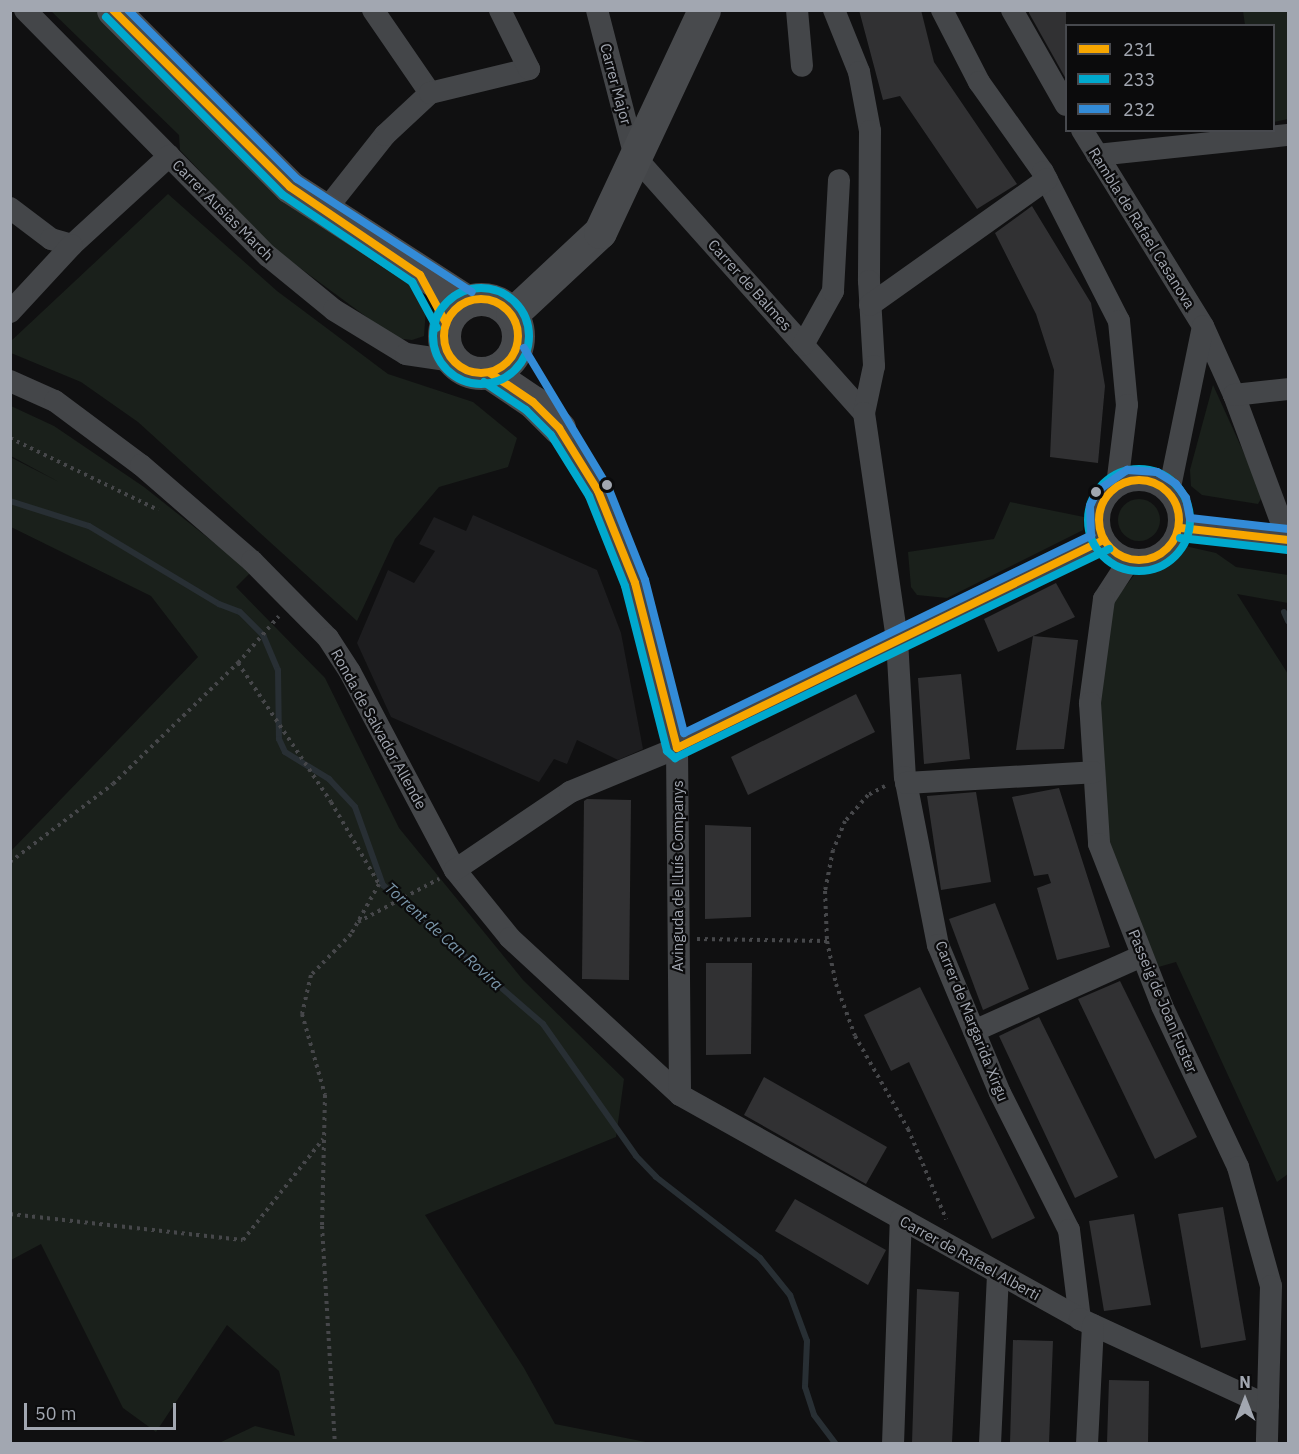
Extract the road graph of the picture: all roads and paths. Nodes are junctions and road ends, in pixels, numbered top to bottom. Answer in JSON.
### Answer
{"nodes":[{"id":1,"x":25,"y":10,"type":"edge"},
{"id":2,"x":113,"y":10,"type":"edge"},
{"id":3,"x":373,"y":10,"type":"edge"},
{"id":4,"x":500,"y":10,"type":"edge"},
{"id":5,"x":597,"y":10,"type":"edge"},
{"id":6,"x":704,"y":10,"type":"edge"},
{"id":7,"x":796,"y":10,"type":"edge"},
{"id":8,"x":834,"y":10,"type":"edge"},
{"id":9,"x":942,"y":10,"type":"edge"},
{"id":10,"x":1012,"y":10,"type":"edge"},
{"id":11,"x":802,"y":66,"type":"dead end"},
{"id":12,"x":430,"y":93,"type":"junction"},
{"id":13,"x":1065,"y":103,"type":"edge"},
{"id":14,"x":1083,"y":132,"type":"edge"},
{"id":15,"x":1288,"y":135,"type":"edge"},
{"id":16,"x":1097,"y":155,"type":"junction"},
{"id":17,"x":169,"y":156,"type":"junction"},
{"id":18,"x":635,"y":157,"type":"junction"},
{"id":19,"x":1047,"y":179,"type":"junction"},
{"id":20,"x":839,"y":180,"type":"dead end"},
{"id":21,"x":10,"y":208,"type":"edge"},
{"id":22,"x":324,"y":212,"type":"junction"},
{"id":23,"x":72,"y":245,"type":"junction"},
{"id":24,"x":870,"y":305,"type":"junction"},
{"id":25,"x":10,"y":312,"type":"edge"},
{"id":26,"x":456,"y":312,"type":"junction"},
{"id":27,"x":512,"y":314,"type":"junction"},
{"id":28,"x":1203,"y":326,"type":"junction"},
{"id":29,"x":803,"y":345,"type":"junction"},
{"id":30,"x":516,"y":353,"type":"junction"},
{"id":31,"x":453,"y":361,"type":"junction"},
{"id":32,"x":490,"y":373,"type":"junction"},
{"id":33,"x":10,"y":381,"type":"edge"},
{"id":34,"x":1288,"y":389,"type":"edge"},
{"id":35,"x":1234,"y":395,"type":"junction"},
{"id":36,"x":864,"y":412,"type":"junction"},
{"id":37,"x":559,"y":428,"type":"junction"},
{"id":38,"x":10,"y":438,"type":"edge"},
{"id":39,"x":1117,"y":485,"type":"junction"},
{"id":40,"x":1169,"y":492,"type":"junction"},
{"id":41,"x":164,"y":513,"type":"dead end"},
{"id":42,"x":1181,"y":528,"type":"junction"},
{"id":43,"x":1104,"y":540,"type":"junction"},
{"id":44,"x":1288,"y":540,"type":"edge"},
{"id":45,"x":1130,"y":559,"type":"junction"},
{"id":46,"x":291,"y":602,"type":"junction"},
{"id":47,"x":897,"y":640,"type":"junction"},
{"id":48,"x":238,"y":663,"type":"junction"},
{"id":49,"x":677,"y":748,"type":"junction"},
{"id":50,"x":1094,"y":772,"type":"junction"},
{"id":51,"x":905,"y":780,"type":"junction"},
{"id":52,"x":10,"y":862,"type":"edge"},
{"id":53,"x":455,"y":870,"type":"junction"},
{"id":54,"x":357,"y":922,"type":"junction"},
{"id":55,"x":678,"y":938,"type":"junction"},
{"id":56,"x":827,"y":941,"type":"junction"},
{"id":57,"x":1143,"y":956,"type":"junction"},
{"id":58,"x":974,"y":1031,"type":"junction"},
{"id":59,"x":680,"y":1095,"type":"junction"},
{"id":60,"x":324,"y":1138,"type":"junction"},
{"id":61,"x":10,"y":1214,"type":"edge"},
{"id":62,"x":901,"y":1219,"type":"junction"},
{"id":63,"x":960,"y":1252,"type":"junction"},
{"id":64,"x":998,"y":1274,"type":"junction"},
{"id":65,"x":1086,"y":1322,"type":"junction"},
{"id":66,"x":1268,"y":1406,"type":"junction"},
{"id":67,"x":335,"y":1443,"type":"edge"},
{"id":68,"x":893,"y":1443,"type":"edge"},
{"id":69,"x":990,"y":1443,"type":"edge"},
{"id":70,"x":1088,"y":1443,"type":"edge"},
{"id":71,"x":1267,"y":1443,"type":"edge"}],
"edges":[{"from":1,"to":17,"type":"street","name":"Carrer Ausias March"},
{"from":2,"to":22,"type":"street"},
{"from":3,"to":12,"type":"street"},
{"from":4,"to":12,"type":"street"},
{"from":5,"to":18,"type":"street","name":"Carrer Major"},
{"from":6,"to":18,"type":"street"},
{"from":7,"to":11,"type":"street"},
{"from":8,"to":24,"type":"street"},
{"from":9,"to":19,"type":"street"},
{"from":10,"to":13,"type":"street"},
{"from":12,"to":22,"type":"street"},
{"from":14,"to":16,"type":"street","name":"Rambla de Rafael Casanova"},
{"from":15,"to":16,"type":"street"},
{"from":16,"to":28,"type":"street","name":"Rambla de Rafael Casanova"},
{"from":17,"to":23,"type":"street"},
{"from":17,"to":31,"type":"street","name":"Carrer Ausias March"},
{"from":18,"to":27,"type":"street"},
{"from":18,"to":29,"type":"street","name":"Carrer de Balmes"},
{"from":19,"to":24,"type":"street"},
{"from":19,"to":39,"type":"street"},
{"from":20,"to":29,"type":"street"},
{"from":21,"to":23,"type":"street"},
{"from":22,"to":26,"type":"street"},
{"from":23,"to":25,"type":"street"},
{"from":24,"to":36,"type":"street"},
{"from":26,"to":27,"type":"street"},
{"from":26,"to":31,"type":"street"},
{"from":27,"to":30,"type":"street"},
{"from":28,"to":35,"type":"street","name":"Rambla de Rafael Casanova"},
{"from":28,"to":40,"type":"street"},
{"from":29,"to":36,"type":"street","name":"Carrer de Balmes"},
{"from":30,"to":32,"type":"street"},
{"from":30,"to":37,"type":"street"},
{"from":31,"to":32,"type":"street"},
{"from":32,"to":37,"type":"street"},
{"from":33,"to":46,"type":"street","name":"Ronda de Salvador Allende"},
{"from":34,"to":35,"type":"street"},
{"from":35,"to":44,"type":"street","name":"Rambla de Rafael Casanova"},
{"from":36,"to":47,"type":"street","name":"Carrer de Margarida Xirgu"},
{"from":37,"to":49,"type":"street","name":"Avinguda de Lluís Companys"},
{"from":38,"to":41,"type":"path"},
{"from":39,"to":40,"type":"street"},
{"from":39,"to":43,"type":"street"},
{"from":40,"to":42,"type":"street"},
{"from":42,"to":44,"type":"street"},
{"from":42,"to":45,"type":"street"},
{"from":43,"to":45,"type":"street"},
{"from":43,"to":47,"type":"street"},
{"from":45,"to":50,"type":"street","name":"Passeig de Joan Fuster"},
{"from":46,"to":48,"type":"path"},
{"from":46,"to":53,"type":"street","name":"Ronda de Salvador Allende"},
{"from":47,"to":49,"type":"street"},
{"from":47,"to":51,"type":"street","name":"Carrer de Margarida Xirgu"},
{"from":48,"to":52,"type":"path"},
{"from":48,"to":54,"type":"path"},
{"from":49,"to":53,"type":"street"},
{"from":49,"to":55,"type":"street","name":"Avinguda de Lluís Companys"},
{"from":50,"to":51,"type":"street"},
{"from":50,"to":57,"type":"street","name":"Passeig de Joan Fuster"},
{"from":51,"to":56,"type":"path"},
{"from":51,"to":58,"type":"street","name":"Carrer de Margarida Xirgu"},
{"from":53,"to":54,"type":"path"},
{"from":53,"to":59,"type":"street","name":"Ronda de Salvador Allende"},
{"from":54,"to":60,"type":"path"},
{"from":55,"to":56,"type":"path"},
{"from":55,"to":59,"type":"street","name":"Avinguda de Lluís Companys"},
{"from":56,"to":63,"type":"path"},
{"from":57,"to":58,"type":"street"},
{"from":57,"to":66,"type":"street","name":"Passeig de Joan Fuster"},
{"from":58,"to":65,"type":"street","name":"Carrer de Margarida Xirgu"},
{"from":59,"to":62,"type":"street","name":"Carrer de Rafael Alberti"},
{"from":60,"to":61,"type":"path"},
{"from":60,"to":67,"type":"path"},
{"from":62,"to":63,"type":"street","name":"Carrer de Rafael Alberti"},
{"from":62,"to":68,"type":"street"},
{"from":63,"to":64,"type":"street","name":"Carrer de Rafael Alberti"},
{"from":64,"to":65,"type":"street","name":"Carrer de Rafael Alberti"},
{"from":64,"to":69,"type":"street"},
{"from":65,"to":66,"type":"street","name":"Carrer de Rafael Alberti"},
{"from":65,"to":70,"type":"street","name":"Carrer de Margarida Xirgu"},
{"from":66,"to":71,"type":"street","name":"Passeig de Joan Fuster"}]}
